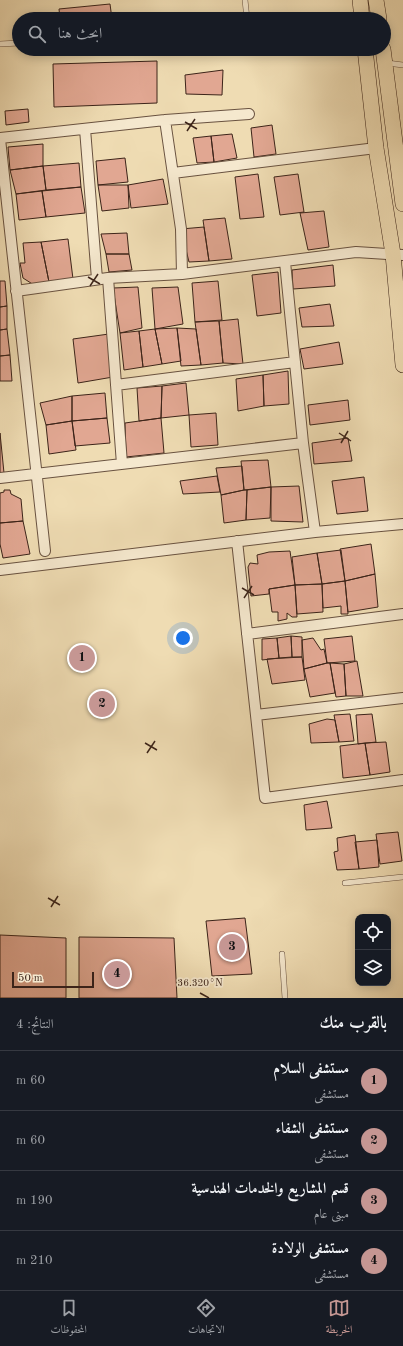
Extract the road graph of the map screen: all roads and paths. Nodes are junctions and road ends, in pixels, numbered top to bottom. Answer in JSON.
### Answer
{"nodes":[{"id":1,"x":245,"y":0,"type":"edge"},
{"id":2,"x":360,"y":0,"type":"edge"},
{"id":3,"x":376,"y":0,"type":"edge"},
{"id":4,"x":246,"y":12,"type":"edge"},
{"id":5,"x":361,"y":12,"type":"edge"},
{"id":6,"x":378,"y":12,"type":"edge"},
{"id":7,"x":12,"y":43,"type":"edge"},
{"id":8,"x":0,"y":44,"type":"edge"},
{"id":9,"x":366,"y":56,"type":"edge"},
{"id":10,"x":384,"y":56,"type":"edge"},
{"id":11,"x":403,"y":65,"type":"edge"},
{"id":12,"x":249,"y":114,"type":"dead end"},
{"id":13,"x":165,"y":120,"type":"junction"},
{"id":14,"x":85,"y":129,"type":"junction"},
{"id":15,"x":0,"y":138,"type":"edge"},
{"id":16,"x":376,"y":148,"type":"junction"},
{"id":17,"x":173,"y":173,"type":"junction"},
{"id":18,"x":403,"y":204,"type":"edge"},
{"id":19,"x":4,"y":212,"type":"edge"},
{"id":20,"x":398,"y":254,"type":"edge"},
{"id":21,"x":285,"y":262,"type":"junction"},
{"id":22,"x":182,"y":274,"type":"junction"},
{"id":23,"x":108,"y":278,"type":"junction"},
{"id":24,"x":97,"y":279,"type":"junction"},
{"id":25,"x":16,"y":291,"type":"junction"},
{"id":26,"x":295,"y":362,"type":"junction"},
{"id":27,"x":403,"y":365,"type":"edge"},
{"id":28,"x":116,"y":386,"type":"junction"},
{"id":29,"x":303,"y":443,"type":"junction"},
{"id":30,"x":122,"y":464,"type":"junction"},
{"id":31,"x":36,"y":475,"type":"junction"},
{"id":32,"x":0,"y":478,"type":"edge"},
{"id":33,"x":403,"y":524,"type":"edge"},
{"id":34,"x":315,"y":532,"type":"junction"},
{"id":35,"x":237,"y":541,"type":"junction"},
{"id":36,"x":45,"y":551,"type":"dead end"},
{"id":37,"x":0,"y":570,"type":"edge"},
{"id":38,"x":403,"y":614,"type":"edge"},
{"id":39,"x":247,"y":634,"type":"junction"},
{"id":40,"x":403,"y":698,"type":"edge"},
{"id":41,"x":256,"y":715,"type":"junction"},
{"id":42,"x":403,"y":780,"type":"edge"},
{"id":43,"x":403,"y":877,"type":"edge"},
{"id":44,"x":345,"y":883,"type":"dead end"},
{"id":45,"x":282,"y":954,"type":"dead end"},
{"id":46,"x":285,"y":998,"type":"edge"}],
"edges":[{"from":1,"to":4,"type":"lane"},
{"from":2,"to":5,"type":"main road"},
{"from":3,"to":6,"type":"main road"},
{"from":7,"to":8,"type":"lane"},
{"from":9,"to":16,"type":"main road"},
{"from":10,"to":11,"type":"lane"},
{"from":10,"to":18,"type":"main road"},
{"from":12,"to":13,"type":"street"},
{"from":13,"to":14,"type":"street"},
{"from":13,"to":17,"type":"street"},
{"from":14,"to":15,"type":"street"},
{"from":14,"to":24,"type":"street"},
{"from":15,"to":19,"type":"street"},
{"from":16,"to":17,"type":"street"},
{"from":16,"to":20,"type":"main road"},
{"from":17,"to":22,"type":"street"},
{"from":19,"to":25,"type":"street"},
{"from":20,"to":21,"type":"street"},
{"from":20,"to":27,"type":"main road"},
{"from":21,"to":22,"type":"street"},
{"from":21,"to":26,"type":"street"},
{"from":22,"to":23,"type":"street"},
{"from":23,"to":24,"type":"street"},
{"from":23,"to":28,"type":"street"},
{"from":24,"to":25,"type":"street"},
{"from":25,"to":31,"type":"street"},
{"from":26,"to":28,"type":"street"},
{"from":26,"to":29,"type":"street"},
{"from":28,"to":30,"type":"street"},
{"from":29,"to":30,"type":"street"},
{"from":29,"to":34,"type":"street"},
{"from":30,"to":31,"type":"street"},
{"from":31,"to":32,"type":"street"},
{"from":31,"to":36,"type":"street"},
{"from":33,"to":34,"type":"street"},
{"from":34,"to":35,"type":"street"},
{"from":35,"to":37,"type":"street"},
{"from":35,"to":39,"type":"street"},
{"from":38,"to":39,"type":"street"},
{"from":39,"to":41,"type":"street"},
{"from":40,"to":41,"type":"street"},
{"from":41,"to":42,"type":"street"},
{"from":43,"to":44,"type":"lane"},
{"from":45,"to":46,"type":"lane"}]}
